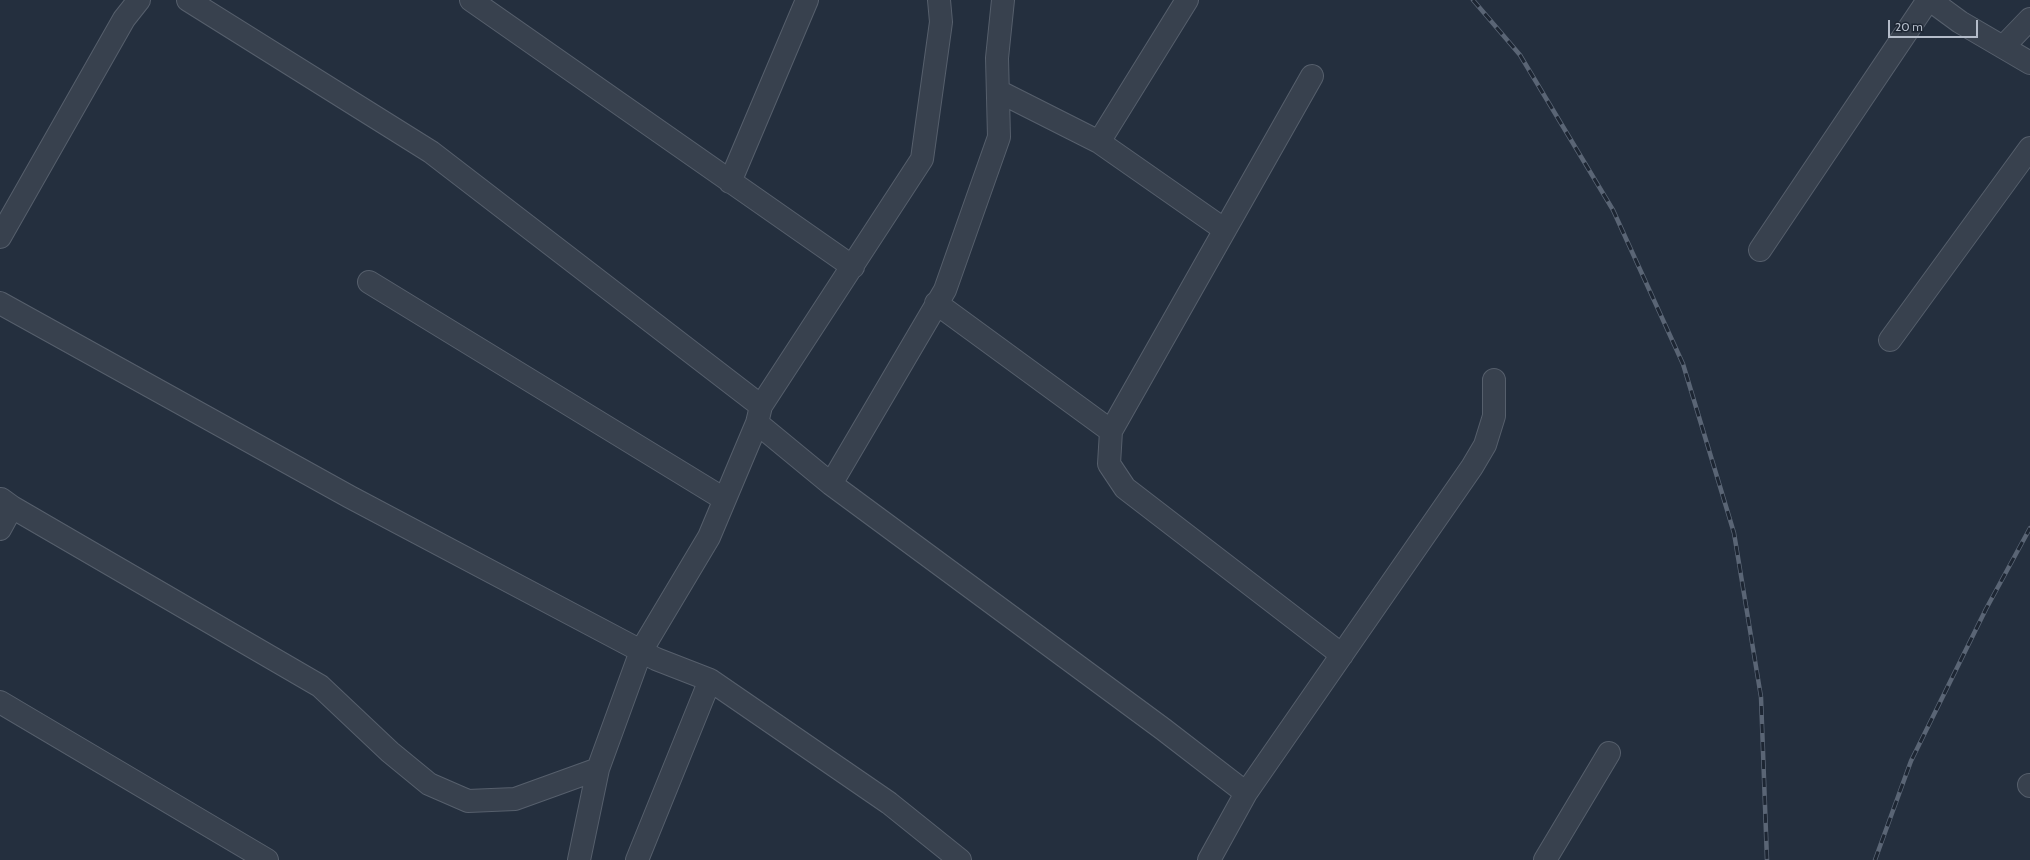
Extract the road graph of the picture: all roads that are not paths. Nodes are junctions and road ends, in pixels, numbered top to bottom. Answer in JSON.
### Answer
{"nodes":[{"id":1,"x":139,"y":0,"type":"edge"},
{"id":2,"x":188,"y":0,"type":"edge"},
{"id":3,"x":471,"y":0,"type":"edge"},
{"id":4,"x":807,"y":0,"type":"edge"},
{"id":5,"x":939,"y":0,"type":"edge"},
{"id":6,"x":1003,"y":0,"type":"edge"},
{"id":7,"x":1187,"y":0,"type":"edge"},
{"id":8,"x":1929,"y":0,"type":"edge"},
{"id":9,"x":2030,"y":19,"type":"edge"},
{"id":10,"x":2003,"y":46,"type":"junction"},
{"id":11,"x":2030,"y":63,"type":"edge"},
{"id":12,"x":1312,"y":76,"type":"dead end"},
{"id":13,"x":998,"y":91,"type":"junction"},
{"id":14,"x":1099,"y":142,"type":"junction"},
{"id":15,"x":2030,"y":148,"type":"edge"},
{"id":16,"x":730,"y":182,"type":"junction"},
{"id":17,"x":1225,"y":230,"type":"junction"},
{"id":18,"x":0,"y":237,"type":"edge"},
{"id":19,"x":1760,"y":250,"type":"dead end"},
{"id":20,"x":853,"y":267,"type":"junction"},
{"id":21,"x":369,"y":282,"type":"dead end"},
{"id":22,"x":0,"y":303,"type":"edge"},
{"id":23,"x":936,"y":303,"type":"junction"},
{"id":24,"x":1890,"y":340,"type":"dead end"},
{"id":25,"x":1494,"y":380,"type":"dead end"},
{"id":26,"x":764,"y":422,"type":"junction"},
{"id":27,"x":1111,"y":430,"type":"junction"},
{"id":28,"x":831,"y":484,"type":"junction"},
{"id":29,"x":724,"y":499,"type":"junction"},
{"id":30,"x":6,"y":503,"type":"edge"},
{"id":31,"x":0,"y":529,"type":"edge"},
{"id":32,"x":648,"y":655,"type":"junction"},
{"id":33,"x":1342,"y":655,"type":"junction"},
{"id":34,"x":710,"y":680,"type":"junction"},
{"id":35,"x":0,"y":702,"type":"edge"},
{"id":36,"x":1609,"y":753,"type":"dead end"},
{"id":37,"x":598,"y":769,"type":"junction"},
{"id":38,"x":1246,"y":793,"type":"junction"},
{"id":39,"x":267,"y":860,"type":"edge"},
{"id":40,"x":578,"y":860,"type":"edge"},
{"id":41,"x":637,"y":860,"type":"edge"},
{"id":42,"x":960,"y":860,"type":"edge"},
{"id":43,"x":1209,"y":860,"type":"edge"},
{"id":44,"x":1545,"y":860,"type":"edge"}],
"edges":[{"from":1,"to":18,"type":"street"},
{"from":2,"to":26,"type":"street"},
{"from":3,"to":16,"type":"street"},
{"from":4,"to":16,"type":"street"},
{"from":5,"to":20,"type":"street"},
{"from":6,"to":13,"type":"street"},
{"from":7,"to":14,"type":"street"},
{"from":8,"to":10,"type":"street"},
{"from":8,"to":19,"type":"street"},
{"from":9,"to":10,"type":"street"},
{"from":10,"to":11,"type":"street"},
{"from":12,"to":17,"type":"street"},
{"from":13,"to":14,"type":"street"},
{"from":13,"to":23,"type":"street"},
{"from":14,"to":17,"type":"street"},
{"from":15,"to":24,"type":"street"},
{"from":16,"to":20,"type":"street"},
{"from":17,"to":27,"type":"street"},
{"from":20,"to":26,"type":"street"},
{"from":21,"to":29,"type":"street"},
{"from":22,"to":32,"type":"street"},
{"from":23,"to":27,"type":"street"},
{"from":23,"to":28,"type":"street"},
{"from":25,"to":33,"type":"street"},
{"from":26,"to":28,"type":"street"},
{"from":26,"to":29,"type":"street"},
{"from":27,"to":33,"type":"street"},
{"from":28,"to":38,"type":"street"},
{"from":29,"to":32,"type":"street"},
{"from":30,"to":31,"type":"street"},
{"from":30,"to":37,"type":"street"},
{"from":32,"to":34,"type":"street"},
{"from":32,"to":37,"type":"street"},
{"from":33,"to":38,"type":"street"},
{"from":34,"to":41,"type":"street"},
{"from":34,"to":42,"type":"street"},
{"from":35,"to":39,"type":"street"},
{"from":36,"to":44,"type":"street"},
{"from":37,"to":40,"type":"street"},
{"from":38,"to":43,"type":"street"}]}
